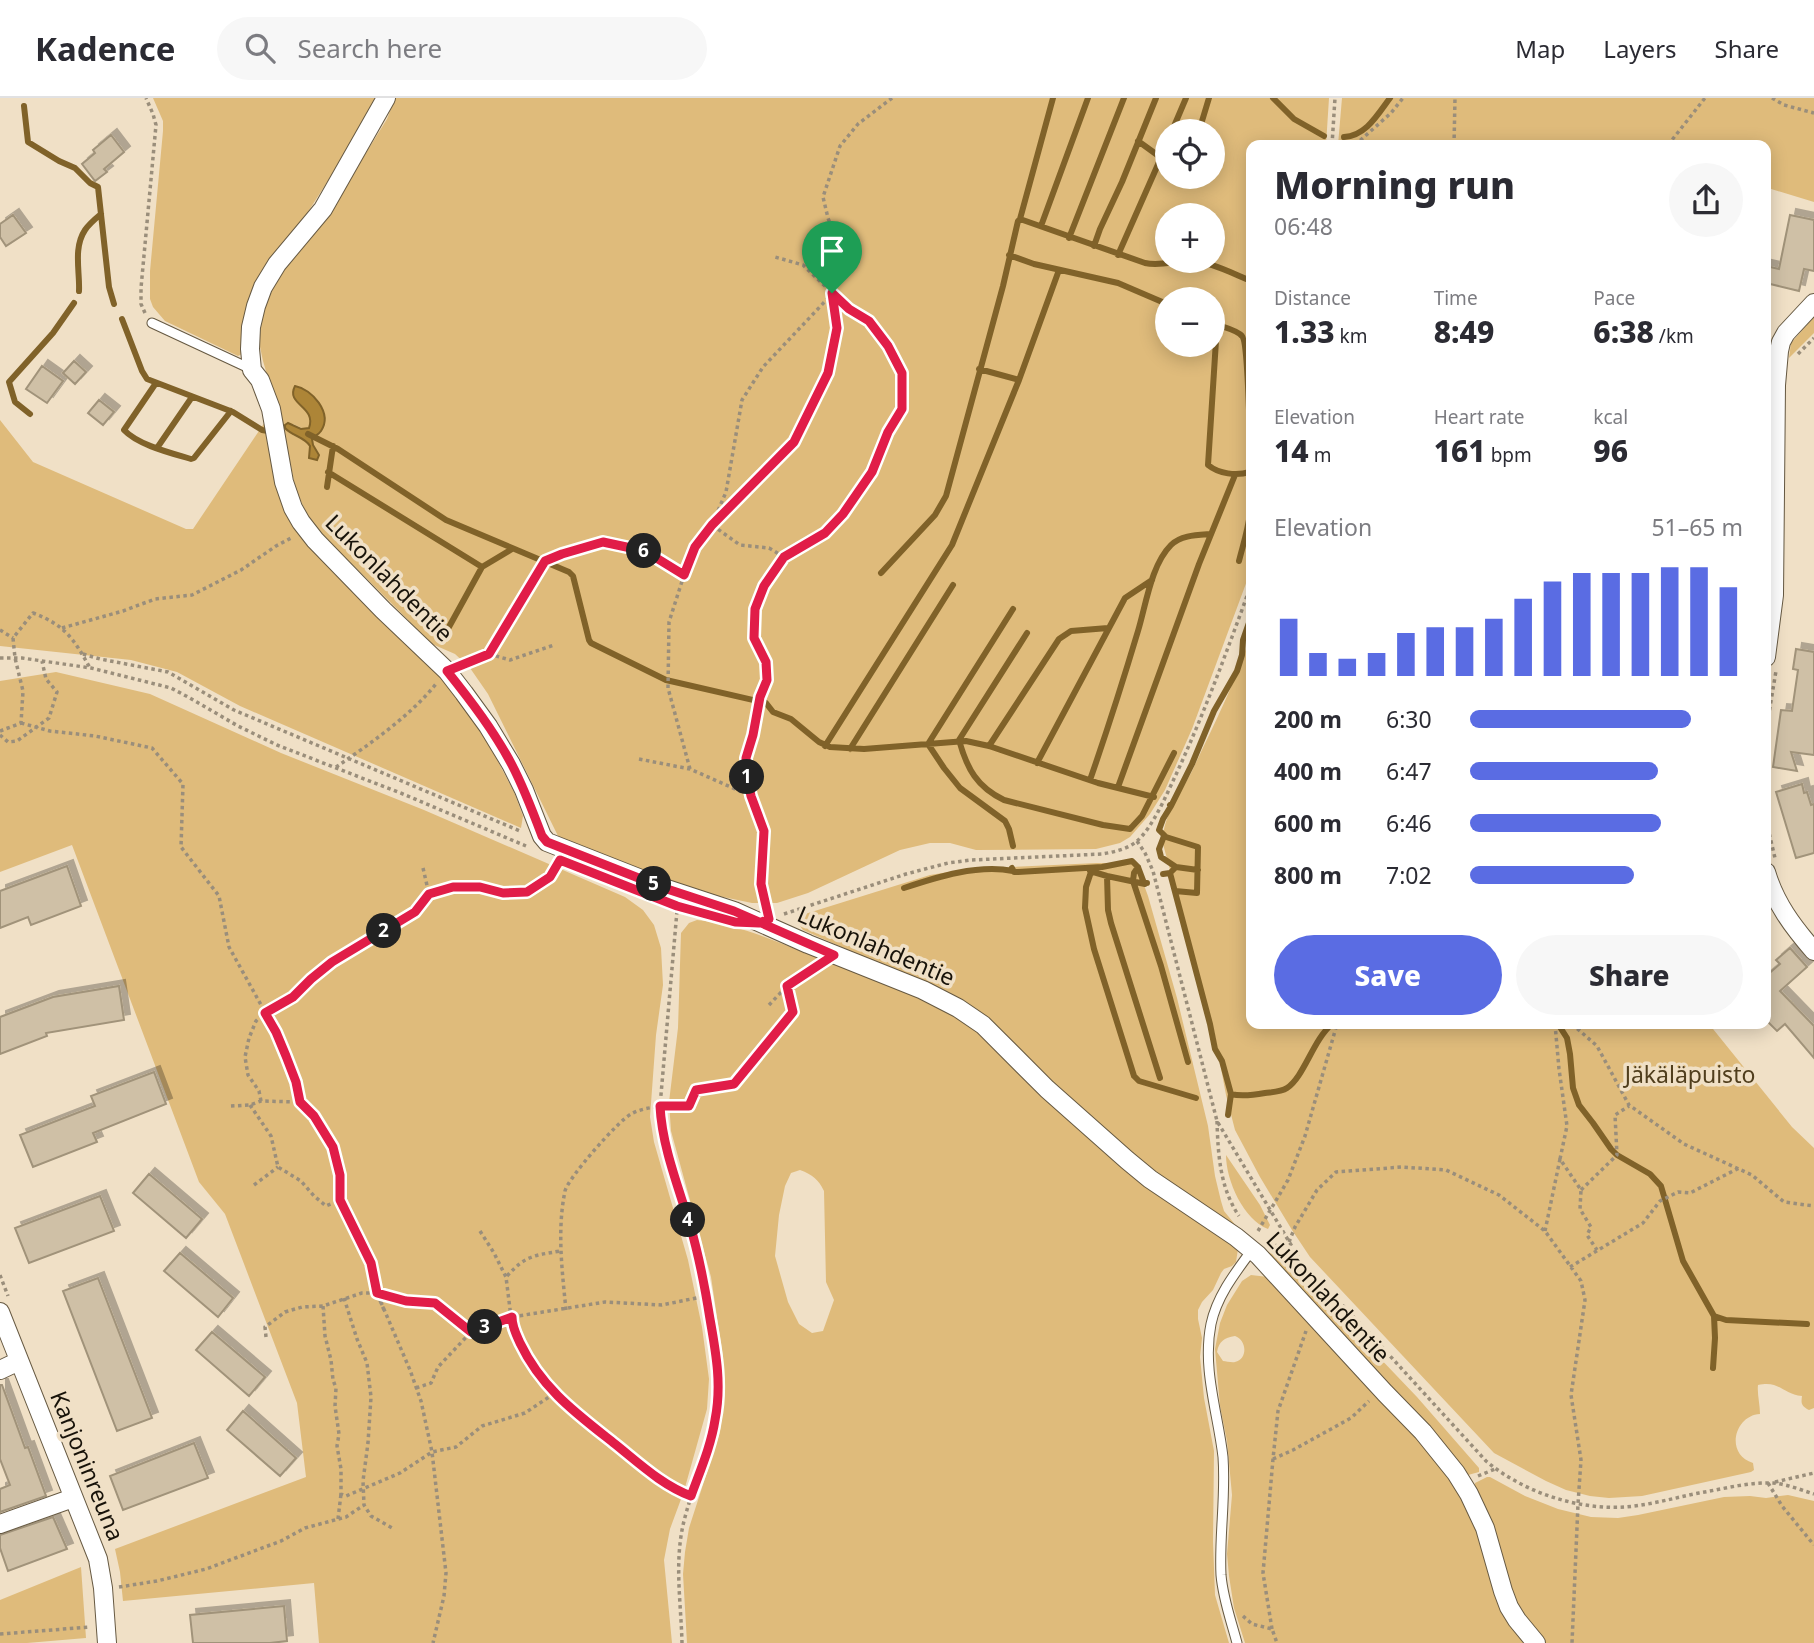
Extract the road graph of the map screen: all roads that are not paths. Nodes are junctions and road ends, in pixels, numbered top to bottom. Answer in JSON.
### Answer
{"nodes":[{"id":1,"x":386,"y":98,"type":"edge"},
{"id":2,"x":1814,"y":303,"type":"edge"},
{"id":3,"x":152,"y":323,"type":"road end"},
{"id":4,"x":253,"y":370,"type":"junction"},
{"id":5,"x":1771,"y":618,"type":"edge"},
{"id":6,"x":1771,"y":889,"type":"edge"},
{"id":7,"x":1814,"y":951,"type":"edge"},
{"id":8,"x":1258,"y":1240,"type":"junction"},
{"id":9,"x":0,"y":1312,"type":"edge"},
{"id":10,"x":19,"y":1361,"type":"junction"},
{"id":11,"x":0,"y":1370,"type":"edge"},
{"id":12,"x":72,"y":1497,"type":"junction"},
{"id":13,"x":0,"y":1524,"type":"edge"},
{"id":14,"x":107,"y":1635,"type":"edge"},
{"id":15,"x":1237,"y":1643,"type":"edge"},
{"id":16,"x":1536,"y":1643,"type":"edge"}],
"edges":[{"from":1,"to":4,"type":"street","name":"Lukonlahdentie"},
{"from":2,"to":5,"type":"street"},
{"from":3,"to":4,"type":"lane"},
{"from":4,"to":8,"type":"street","name":"Lukonlahdentie"},
{"from":6,"to":7,"type":"street"},
{"from":8,"to":15,"type":"lane"},
{"from":8,"to":16,"type":"street","name":"Lukonlahdentie"},
{"from":9,"to":10,"type":"street","name":"Kanjoninreuna"},
{"from":10,"to":11,"type":"street"},
{"from":10,"to":12,"type":"street","name":"Kanjoninreuna"},
{"from":12,"to":13,"type":"street"},
{"from":12,"to":14,"type":"street","name":"Kanjoninreuna"}]}
